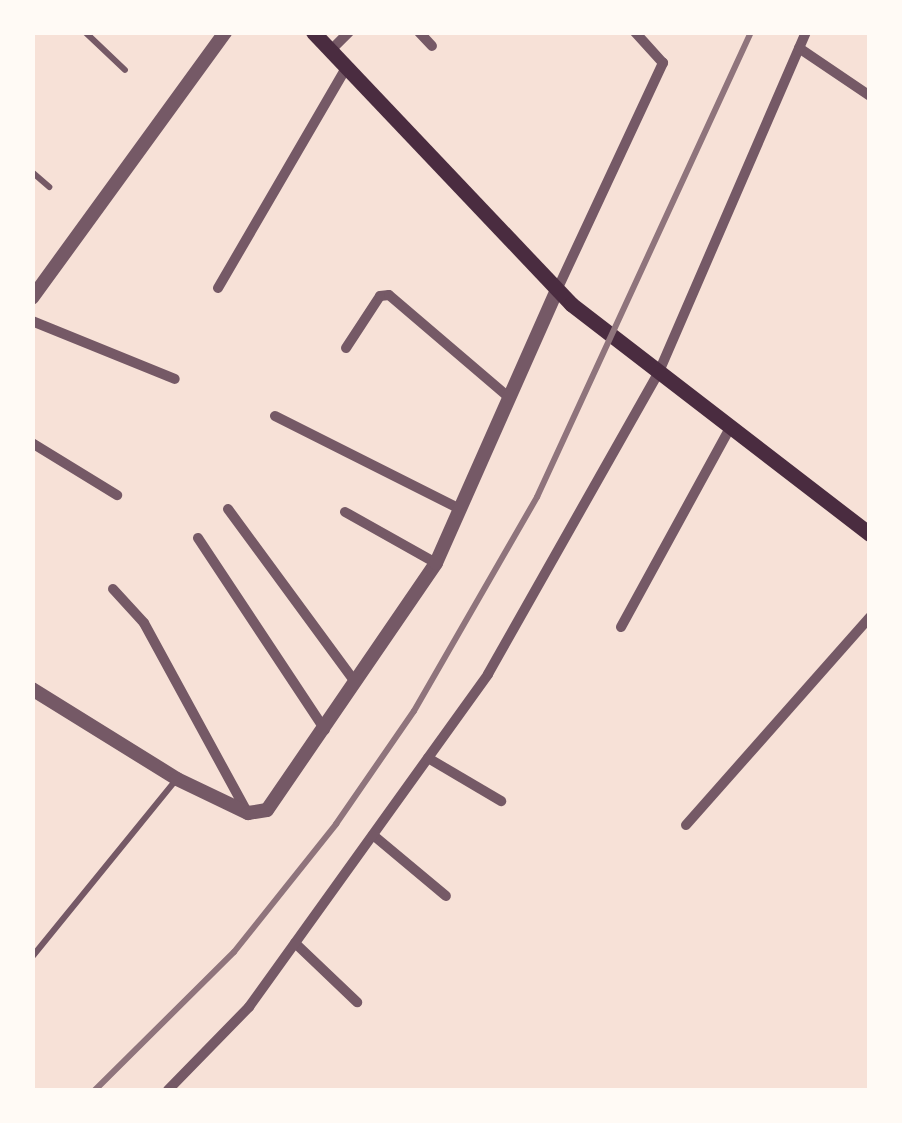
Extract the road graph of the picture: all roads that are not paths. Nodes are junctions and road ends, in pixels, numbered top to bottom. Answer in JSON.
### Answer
{"nodes":[{"id":1,"x":85,"y":32,"type":"edge"},
{"id":2,"x":225,"y":32,"type":"edge"},
{"id":3,"x":313,"y":32,"type":"edge"},
{"id":4,"x":349,"y":32,"type":"edge"},
{"id":5,"x":418,"y":32,"type":"edge"},
{"id":6,"x":635,"y":32,"type":"edge"},
{"id":7,"x":806,"y":32,"type":"edge"},
{"id":8,"x":432,"y":46,"type":"dead end"},
{"id":9,"x":799,"y":48,"type":"junction"},
{"id":10,"x":330,"y":51,"type":"junction"},
{"id":11,"x":348,"y":65,"type":"junction"},
{"id":12,"x":125,"y":70,"type":"dead end"},
{"id":13,"x":870,"y":96,"type":"edge"},
{"id":14,"x":32,"y":172,"type":"edge"},
{"id":15,"x":49,"y":186,"type":"dead end"},
{"id":16,"x":218,"y":288,"type":"dead end"},
{"id":17,"x":557,"y":290,"type":"junction"},
{"id":18,"x":32,"y":298,"type":"edge"},
{"id":19,"x":32,"y":321,"type":"edge"},
{"id":20,"x":346,"y":348,"type":"dead end"},
{"id":21,"x":658,"y":374,"type":"junction"},
{"id":22,"x":175,"y":380,"type":"dead end"},
{"id":23,"x":506,"y":394,"type":"junction"},
{"id":24,"x":275,"y":416,"type":"dead end"},
{"id":25,"x":730,"y":428,"type":"junction"},
{"id":26,"x":32,"y":443,"type":"edge"},
{"id":27,"x":117,"y":495,"type":"dead end"},
{"id":28,"x":228,"y":508,"type":"dead end"},
{"id":29,"x":460,"y":509,"type":"junction"},
{"id":30,"x":345,"y":512,"type":"dead end"},
{"id":31,"x":870,"y":534,"type":"edge"},
{"id":32,"x":198,"y":538,"type":"dead end"},
{"id":33,"x":436,"y":562,"type":"junction"},
{"id":34,"x":113,"y":588,"type":"dead end"},
{"id":35,"x":870,"y":617,"type":"edge"},
{"id":36,"x":622,"y":627,"type":"dead end"},
{"id":37,"x":355,"y":682,"type":"junction"},
{"id":38,"x":32,"y":689,"type":"edge"},
{"id":39,"x":325,"y":730,"type":"junction"},
{"id":40,"x":428,"y":758,"type":"junction"},
{"id":41,"x":177,"y":779,"type":"junction"},
{"id":42,"x":501,"y":801,"type":"dead end"},
{"id":43,"x":248,"y":813,"type":"junction"},
{"id":44,"x":686,"y":825,"type":"dead end"},
{"id":45,"x":373,"y":835,"type":"junction"},
{"id":46,"x":446,"y":896,"type":"dead end"},
{"id":47,"x":295,"y":943,"type":"junction"},
{"id":48,"x":32,"y":958,"type":"edge"},
{"id":49,"x":357,"y":1002,"type":"dead end"},
{"id":50,"x":168,"y":1090,"type":"edge"}],
"edges":[{"from":1,"to":12,"type":"lane"},
{"from":2,"to":18,"type":"street"},
{"from":3,"to":10,"type":"main road"},
{"from":4,"to":10,"type":"street"},
{"from":5,"to":8,"type":"street"},
{"from":6,"to":17,"type":"street"},
{"from":7,"to":9,"type":"street"},
{"from":9,"to":13,"type":"street"},
{"from":9,"to":21,"type":"street"},
{"from":10,"to":11,"type":"main road"},
{"from":11,"to":16,"type":"street"},
{"from":11,"to":17,"type":"main road"},
{"from":14,"to":15,"type":"lane"},
{"from":17,"to":21,"type":"main road"},
{"from":17,"to":23,"type":"street"},
{"from":19,"to":22,"type":"street"},
{"from":20,"to":23,"type":"street"},
{"from":21,"to":25,"type":"main road"},
{"from":21,"to":40,"type":"street"},
{"from":23,"to":29,"type":"street"},
{"from":24,"to":29,"type":"street"},
{"from":25,"to":31,"type":"main road"},
{"from":25,"to":36,"type":"street"},
{"from":26,"to":27,"type":"street"},
{"from":28,"to":37,"type":"street"},
{"from":29,"to":33,"type":"street"},
{"from":30,"to":33,"type":"street"},
{"from":32,"to":39,"type":"street"},
{"from":33,"to":37,"type":"street"},
{"from":34,"to":43,"type":"street"},
{"from":35,"to":44,"type":"street"},
{"from":37,"to":39,"type":"street"},
{"from":38,"to":41,"type":"street"},
{"from":39,"to":43,"type":"street"},
{"from":40,"to":42,"type":"street"},
{"from":40,"to":45,"type":"street"},
{"from":41,"to":43,"type":"street"},
{"from":41,"to":48,"type":"lane"},
{"from":45,"to":46,"type":"street"},
{"from":45,"to":47,"type":"street"},
{"from":47,"to":49,"type":"street"},
{"from":47,"to":50,"type":"street"}]}
